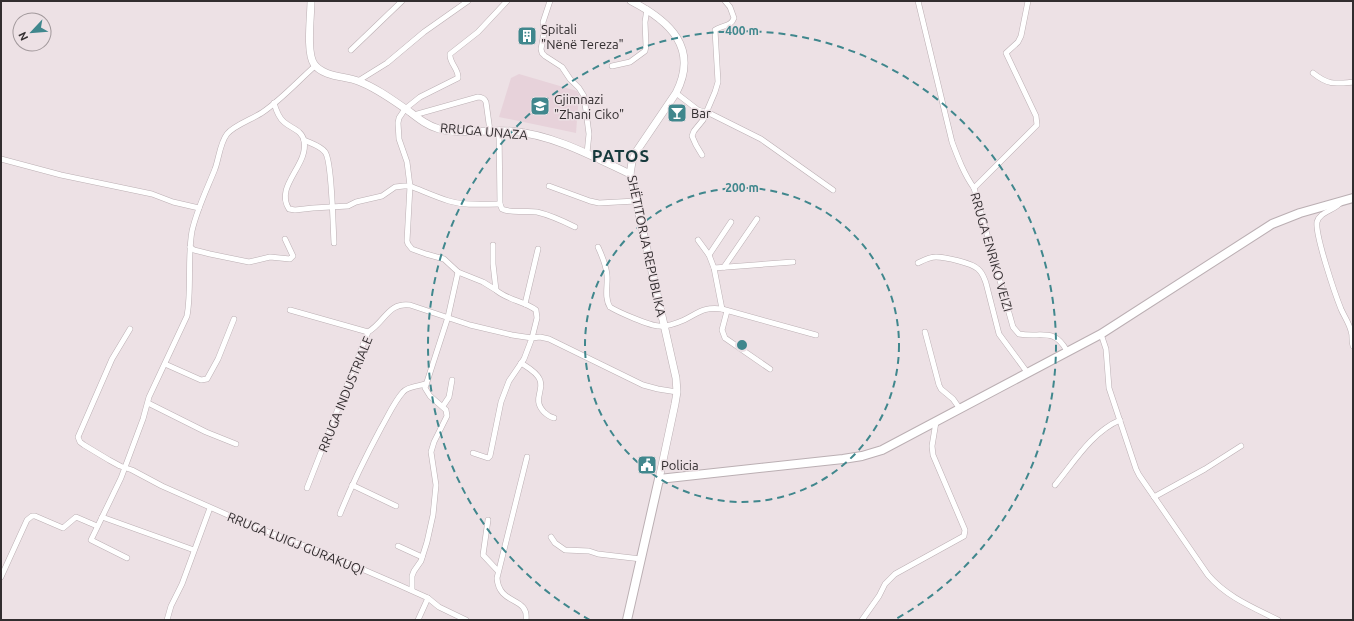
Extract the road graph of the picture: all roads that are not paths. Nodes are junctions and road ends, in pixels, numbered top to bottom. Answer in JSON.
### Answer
{"nodes":[{"id":1,"x":311,"y":1,"type":"edge"},
{"id":2,"x":402,"y":1,"type":"edge"},
{"id":3,"x":468,"y":1,"type":"edge"},
{"id":4,"x":507,"y":1,"type":"edge"},
{"id":5,"x":550,"y":1,"type":"edge"},
{"id":6,"x":631,"y":1,"type":"edge"},
{"id":7,"x":725,"y":1,"type":"edge"},
{"id":8,"x":918,"y":1,"type":"edge"},
{"id":9,"x":1028,"y":1,"type":"edge"},
{"id":10,"x":647,"y":9,"type":"junction"},
{"id":11,"x":351,"y":50,"type":"dead end"},
{"id":12,"x":315,"y":66,"type":"junction"},
{"id":13,"x":612,"y":66,"type":"dead end"},
{"id":14,"x":1313,"y":73,"type":"dead end"},
{"id":15,"x":358,"y":81,"type":"junction"},
{"id":16,"x":1353,"y":82,"type":"edge"},
{"id":17,"x":676,"y":93,"type":"junction"},
{"id":18,"x":274,"y":103,"type":"junction"},
{"id":19,"x":405,"y":109,"type":"junction"},
{"id":20,"x":706,"y":112,"type":"junction"},
{"id":21,"x":414,"y":115,"type":"junction"},
{"id":22,"x":499,"y":130,"type":"junction"},
{"id":23,"x":490,"y":131,"type":"junction"},
{"id":24,"x":304,"y":140,"type":"junction"},
{"id":25,"x":587,"y":153,"type":"junction"},
{"id":26,"x":702,"y":155,"type":"dead end"},
{"id":27,"x":1,"y":159,"type":"edge"},
{"id":28,"x":630,"y":174,"type":"junction"},
{"id":29,"x":410,"y":186,"type":"junction"},
{"id":30,"x":549,"y":186,"type":"dead end"},
{"id":31,"x":974,"y":188,"type":"junction"},
{"id":32,"x":833,"y":190,"type":"dead end"},
{"id":33,"x":1353,"y":198,"type":"edge"},
{"id":34,"x":636,"y":201,"type":"junction"},
{"id":35,"x":1342,"y":201,"type":"junction"},
{"id":36,"x":500,"y":204,"type":"junction"},
{"id":37,"x":199,"y":208,"type":"junction"},
{"id":38,"x":332,"y":208,"type":"junction"},
{"id":39,"x":757,"y":219,"type":"dead end"},
{"id":40,"x":731,"y":222,"type":"dead end"},
{"id":41,"x":575,"y":227,"type":"dead end"},
{"id":42,"x":285,"y":239,"type":"dead end"},
{"id":43,"x":698,"y":240,"type":"dead end"},
{"id":44,"x":334,"y":243,"type":"dead end"},
{"id":45,"x":493,"y":245,"type":"dead end"},
{"id":46,"x":190,"y":247,"type":"junction"},
{"id":47,"x":598,"y":247,"type":"dead end"},
{"id":48,"x":538,"y":249,"type":"dead end"},
{"id":49,"x":709,"y":255,"type":"junction"},
{"id":50,"x":793,"y":262,"type":"dead end"},
{"id":51,"x":918,"y":263,"type":"dead end"},
{"id":52,"x":724,"y":267,"type":"junction"},
{"id":53,"x":714,"y":268,"type":"junction"},
{"id":54,"x":458,"y":272,"type":"junction"},
{"id":55,"x":496,"y":290,"type":"junction"},
{"id":56,"x":526,"y":304,"type":"junction"},
{"id":57,"x":290,"y":310,"type":"dead end"},
{"id":58,"x":724,"y":310,"type":"junction"},
{"id":59,"x":448,"y":317,"type":"junction"},
{"id":60,"x":234,"y":319,"type":"dead end"},
{"id":61,"x":664,"y":326,"type":"junction"},
{"id":62,"x":130,"y":329,"type":"dead end"},
{"id":63,"x":368,"y":332,"type":"junction"},
{"id":64,"x":925,"y":332,"type":"dead end"},
{"id":65,"x":1101,"y":334,"type":"junction"},
{"id":66,"x":816,"y":335,"type":"dead end"},
{"id":67,"x":532,"y":338,"type":"junction"},
{"id":68,"x":1353,"y":346,"type":"edge"},
{"id":69,"x":1067,"y":351,"type":"junction"},
{"id":70,"x":521,"y":363,"type":"junction"},
{"id":71,"x":165,"y":364,"type":"junction"},
{"id":72,"x":770,"y":369,"type":"dead end"},
{"id":73,"x":1028,"y":372,"type":"junction"},
{"id":74,"x":452,"y":380,"type":"dead end"},
{"id":75,"x":426,"y":384,"type":"junction"},
{"id":76,"x":677,"y":392,"type":"junction"},
{"id":77,"x":148,"y":403,"type":"junction"},
{"id":78,"x":443,"y":406,"type":"junction"},
{"id":79,"x":960,"y":409,"type":"junction"},
{"id":80,"x":554,"y":418,"type":"dead end"},
{"id":81,"x":1120,"y":420,"type":"junction"},
{"id":82,"x":936,"y":422,"type":"junction"},
{"id":83,"x":236,"y":444,"type":"dead end"},
{"id":84,"x":1241,"y":446,"type":"dead end"},
{"id":85,"x":472,"y":453,"type":"dead end"},
{"id":86,"x":527,"y":457,"type":"dead end"},
{"id":87,"x":125,"y":468,"type":"junction"},
{"id":88,"x":659,"y":479,"type":"junction"},
{"id":89,"x":352,"y":485,"type":"junction"},
{"id":90,"x":1055,"y":485,"type":"dead end"},
{"id":91,"x":307,"y":488,"type":"dead end"},
{"id":92,"x":1154,"y":497,"type":"junction"},
{"id":93,"x":396,"y":506,"type":"dead end"},
{"id":94,"x":210,"y":508,"type":"junction"},
{"id":95,"x":340,"y":514,"type":"dead end"},
{"id":96,"x":102,"y":517,"type":"junction"},
{"id":97,"x":488,"y":520,"type":"dead end"},
{"id":98,"x":97,"y":526,"type":"junction"},
{"id":99,"x":551,"y":537,"type":"dead end"},
{"id":100,"x":398,"y":546,"type":"dead end"},
{"id":101,"x":194,"y":550,"type":"junction"},
{"id":102,"x":422,"y":557,"type":"junction"},
{"id":103,"x":127,"y":558,"type":"dead end"},
{"id":104,"x":641,"y":559,"type":"junction"},
{"id":105,"x":498,"y":571,"type":"junction"},
{"id":106,"x":1,"y":577,"type":"edge"},
{"id":107,"x":412,"y":590,"type":"junction"},
{"id":108,"x":428,"y":598,"type":"junction"},
{"id":109,"x":167,"y":620,"type":"edge"},
{"id":110,"x":418,"y":620,"type":"edge"},
{"id":111,"x":466,"y":620,"type":"edge"},
{"id":112,"x":526,"y":620,"type":"edge"},
{"id":113,"x":627,"y":620,"type":"edge"},
{"id":114,"x":862,"y":620,"type":"edge"},
{"id":115,"x":1278,"y":620,"type":"edge"}],
"edges":[{"from":1,"to":12,"type":"main road"},
{"from":2,"to":11,"type":"street"},
{"from":3,"to":15,"type":"street"},
{"from":4,"to":19,"type":"street"},
{"from":5,"to":25,"type":"street"},
{"from":6,"to":10,"type":"main road","name":"SHËTITORJA REPUBLIKA"},
{"from":7,"to":20,"type":"street"},
{"from":8,"to":31,"type":"street","name":"RRUGA ENRIKO VEIZI"},
{"from":9,"to":31,"type":"street"},
{"from":10,"to":13,"type":"street"},
{"from":10,"to":17,"type":"main road","name":"SHËTITORJA REPUBLIKA"},
{"from":12,"to":15,"type":"main road","name":"RRUGA UNAZA"},
{"from":12,"to":18,"type":"street"},
{"from":14,"to":16,"type":"street"},
{"from":15,"to":19,"type":"main road","name":"RRUGA UNAZA"},
{"from":17,"to":20,"type":"street"},
{"from":17,"to":28,"type":"main road","name":"SHËTITORJA REPUBLIKA"},
{"from":18,"to":24,"type":"street"},
{"from":18,"to":37,"type":"street"},
{"from":19,"to":21,"type":"main road","name":"RRUGA UNAZA"},
{"from":19,"to":29,"type":"street"},
{"from":20,"to":26,"type":"street"},
{"from":20,"to":32,"type":"street"},
{"from":21,"to":23,"type":"main road","name":"RRUGA UNAZA"},
{"from":21,"to":23,"type":"street"},
{"from":22,"to":23,"type":"main road","name":"RRUGA UNAZA"},
{"from":22,"to":25,"type":"main road","name":"RRUGA UNAZA"},
{"from":22,"to":36,"type":"street"},
{"from":24,"to":38,"type":"street"},
{"from":24,"to":38,"type":"street"},
{"from":25,"to":28,"type":"main road","name":"RRUGA UNAZA"},
{"from":27,"to":37,"type":"street"},
{"from":28,"to":34,"type":"main road","name":"SHËTITORJA REPUBLIKA"},
{"from":29,"to":36,"type":"street"},
{"from":29,"to":38,"type":"street"},
{"from":29,"to":54,"type":"street"},
{"from":30,"to":34,"type":"street"},
{"from":31,"to":69,"type":"street","name":"RRUGA ENRIKO VEIZI"},
{"from":33,"to":35,"type":"main road"},
{"from":34,"to":61,"type":"main road","name":"SHËTITORJA REPUBLIKA"},
{"from":35,"to":65,"type":"main road"},
{"from":35,"to":68,"type":"street"},
{"from":36,"to":41,"type":"street"},
{"from":37,"to":46,"type":"street"},
{"from":38,"to":44,"type":"street"},
{"from":39,"to":52,"type":"street"},
{"from":40,"to":49,"type":"street"},
{"from":42,"to":46,"type":"street"},
{"from":43,"to":49,"type":"street"},
{"from":45,"to":55,"type":"street"},
{"from":46,"to":71,"type":"street"},
{"from":47,"to":61,"type":"street"},
{"from":48,"to":56,"type":"street"},
{"from":49,"to":53,"type":"street"},
{"from":50,"to":52,"type":"street"},
{"from":51,"to":73,"type":"street"},
{"from":52,"to":53,"type":"street"},
{"from":53,"to":58,"type":"street"},
{"from":54,"to":55,"type":"street"},
{"from":54,"to":59,"type":"street"},
{"from":55,"to":56,"type":"street"},
{"from":56,"to":67,"type":"street"},
{"from":57,"to":63,"type":"street"},
{"from":58,"to":61,"type":"street"},
{"from":58,"to":66,"type":"street"},
{"from":58,"to":72,"type":"street"},
{"from":59,"to":63,"type":"street","name":"RRUGA INDUSTRIALE"},
{"from":59,"to":67,"type":"street","name":"RRUGA INDUSTRIALE"},
{"from":59,"to":75,"type":"street"},
{"from":60,"to":71,"type":"street"},
{"from":61,"to":76,"type":"main road","name":"SHËTITORJA REPUBLIKA"},
{"from":62,"to":87,"type":"street","name":"RRUGA LUIGJ GURAKUQI"},
{"from":63,"to":91,"type":"street","name":"RRUGA INDUSTRIALE"},
{"from":64,"to":79,"type":"street"},
{"from":65,"to":69,"type":"main road"},
{"from":65,"to":81,"type":"street"},
{"from":67,"to":70,"type":"street"},
{"from":67,"to":76,"type":"street","name":"RRUGA INDUSTRIALE"},
{"from":69,"to":73,"type":"main road"},
{"from":70,"to":80,"type":"street"},
{"from":70,"to":85,"type":"street"},
{"from":71,"to":77,"type":"street"},
{"from":73,"to":79,"type":"main road"},
{"from":74,"to":78,"type":"street"},
{"from":75,"to":78,"type":"street"},
{"from":75,"to":89,"type":"street"},
{"from":76,"to":88,"type":"main road","name":"SHËTITORJA REPUBLIKA"},
{"from":77,"to":83,"type":"street"},
{"from":77,"to":87,"type":"street"},
{"from":78,"to":102,"type":"street"},
{"from":79,"to":82,"type":"main road"},
{"from":81,"to":90,"type":"street"},
{"from":81,"to":92,"type":"street"},
{"from":82,"to":88,"type":"main road"},
{"from":82,"to":114,"type":"street"},
{"from":84,"to":92,"type":"street"},
{"from":86,"to":105,"type":"street"},
{"from":87,"to":94,"type":"street","name":"RRUGA LUIGJ GURAKUQI"},
{"from":87,"to":96,"type":"street"},
{"from":88,"to":104,"type":"main road"},
{"from":89,"to":93,"type":"street"},
{"from":89,"to":95,"type":"street"},
{"from":92,"to":115,"type":"street"},
{"from":94,"to":101,"type":"street"},
{"from":94,"to":107,"type":"street","name":"RRUGA LUIGJ GURAKUQI"},
{"from":96,"to":98,"type":"street"},
{"from":96,"to":101,"type":"street"},
{"from":97,"to":105,"type":"street"},
{"from":98,"to":103,"type":"street"},
{"from":98,"to":106,"type":"street"},
{"from":99,"to":104,"type":"street"},
{"from":100,"to":102,"type":"street"},
{"from":101,"to":109,"type":"street"},
{"from":102,"to":107,"type":"street"},
{"from":104,"to":113,"type":"main road"},
{"from":105,"to":112,"type":"street"},
{"from":107,"to":108,"type":"street","name":"RRUGA LUIGJ GURAKUQI"},
{"from":108,"to":110,"type":"street"},
{"from":108,"to":111,"type":"street","name":"RRUGA LUIGJ GURAKUQI"}]}
